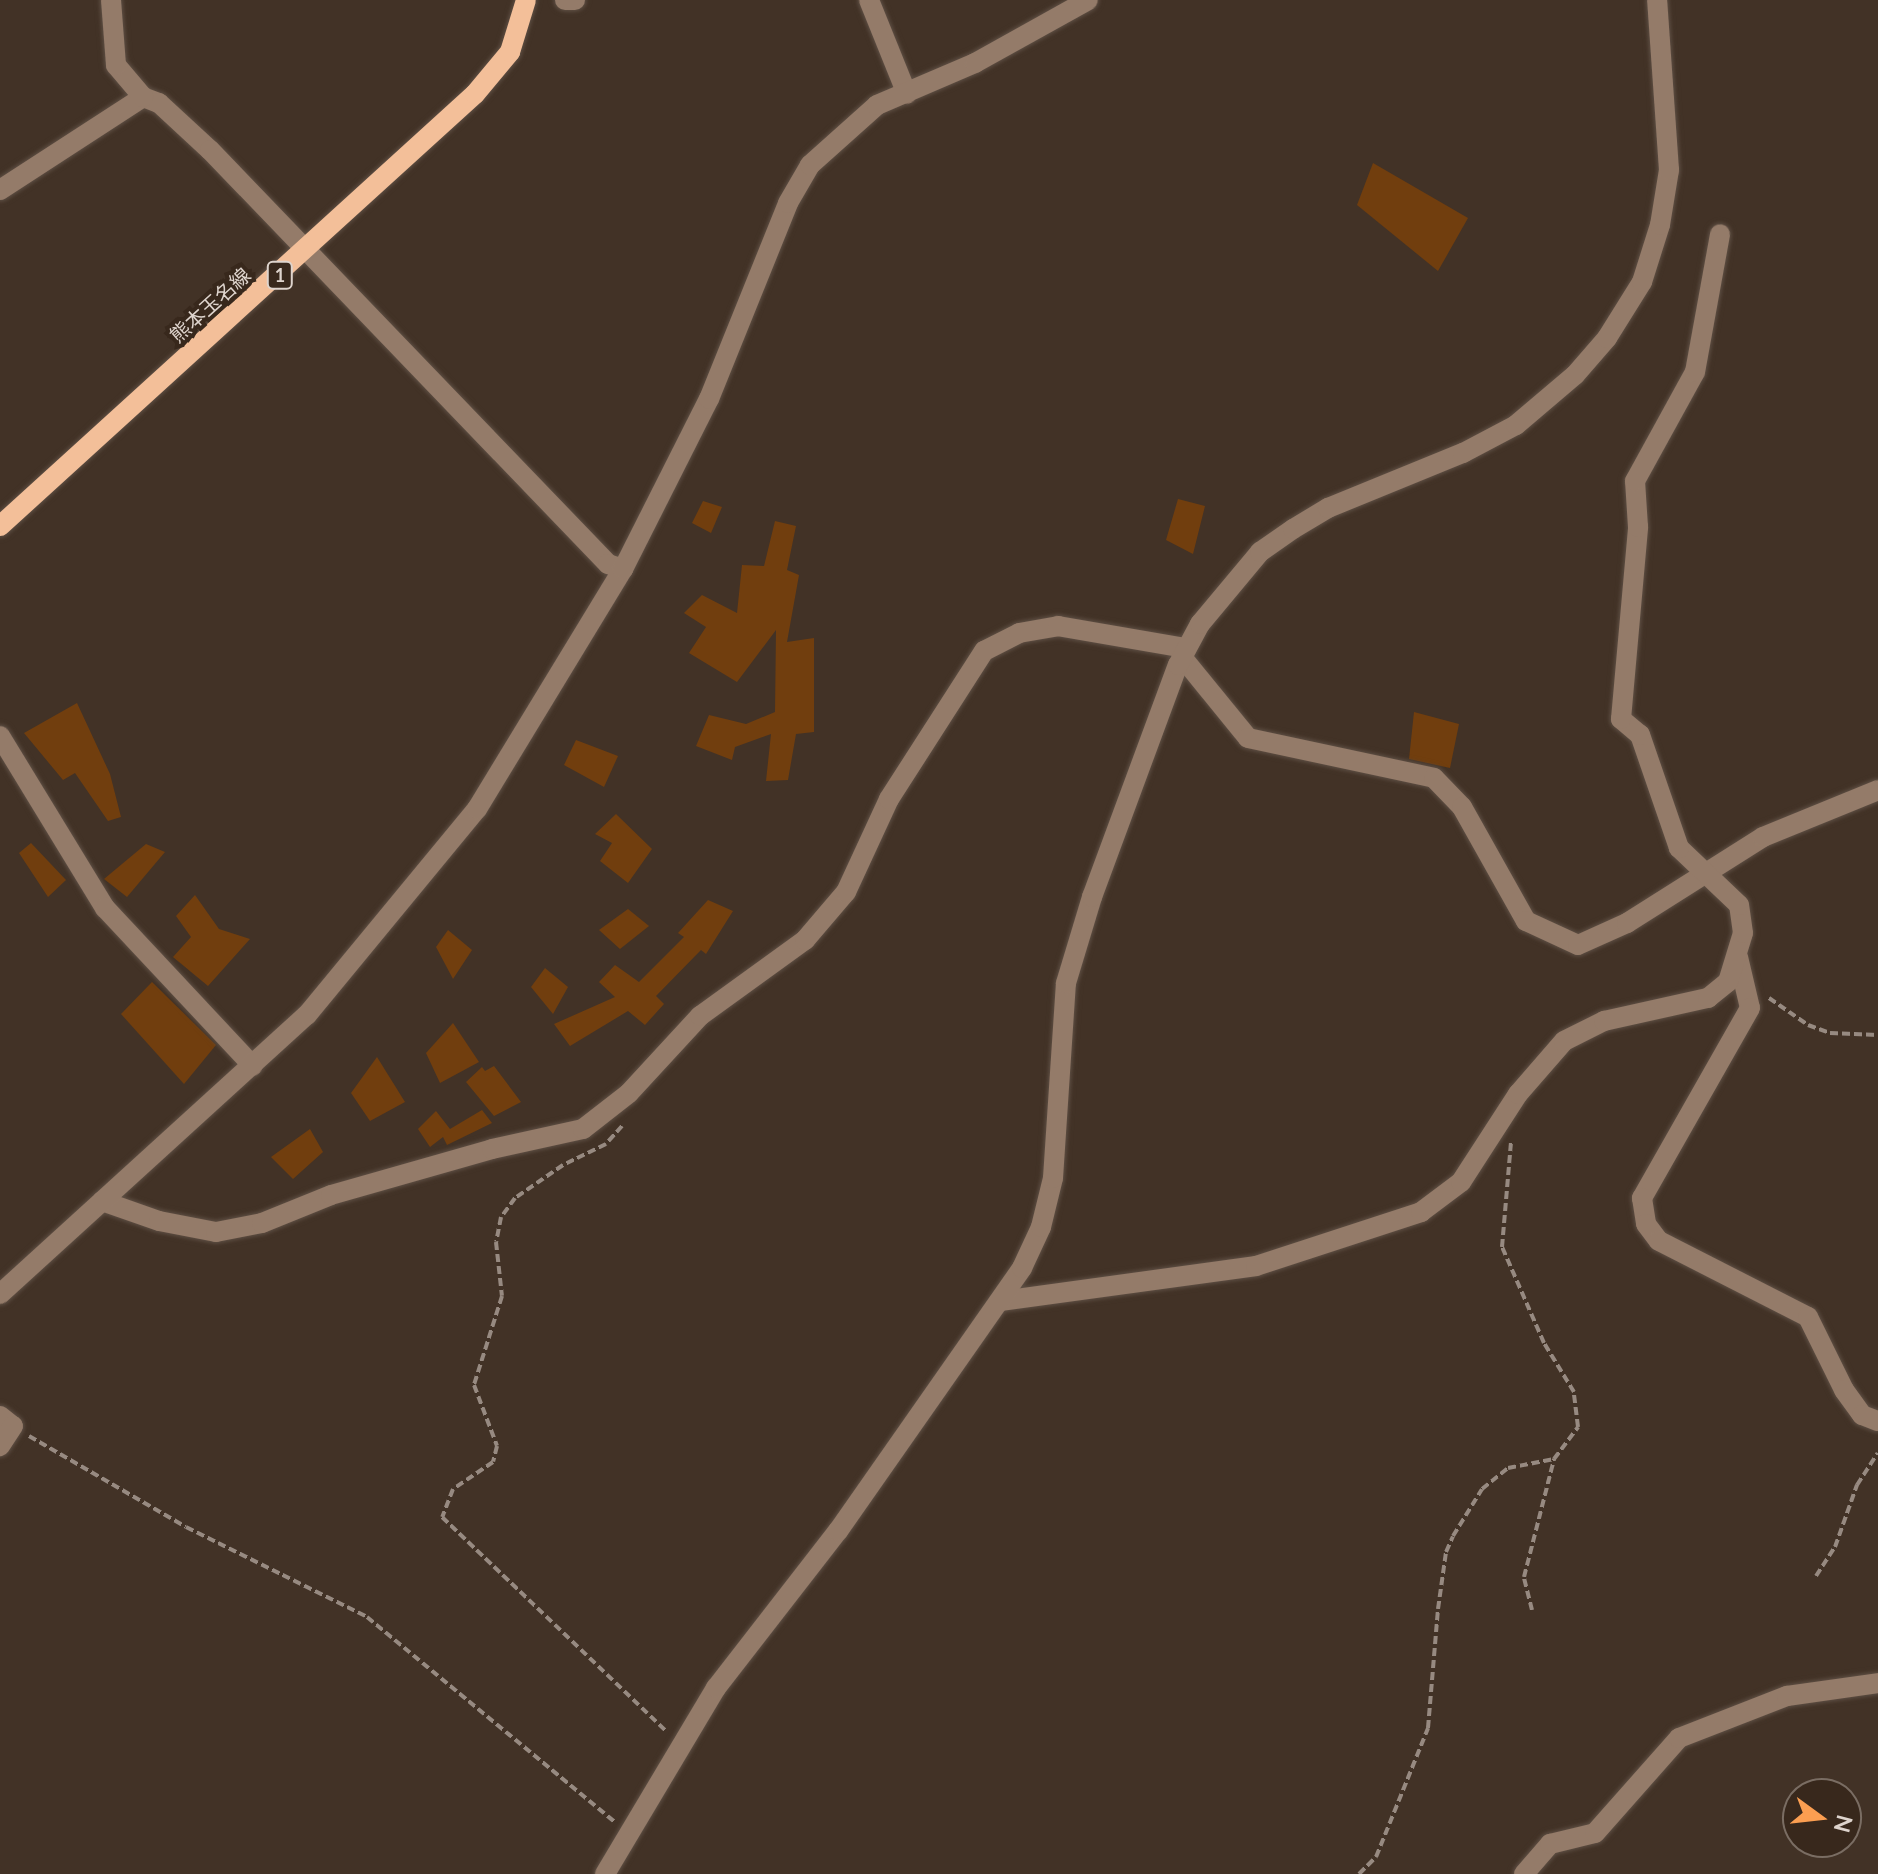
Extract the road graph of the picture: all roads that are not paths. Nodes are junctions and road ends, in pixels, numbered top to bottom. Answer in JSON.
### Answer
{"nodes":[{"id":1,"x":111,"y":0,"type":"edge"},
{"id":2,"x":526,"y":0,"type":"edge"},
{"id":3,"x":565,"y":0,"type":"edge"},
{"id":4,"x":575,"y":0,"type":"edge"},
{"id":5,"x":869,"y":0,"type":"edge"},
{"id":6,"x":1088,"y":0,"type":"edge"},
{"id":7,"x":1657,"y":0,"type":"edge"},
{"id":8,"x":907,"y":94,"type":"junction"},
{"id":9,"x":143,"y":97,"type":"junction"},
{"id":10,"x":0,"y":190,"type":"edge"},
{"id":11,"x":1720,"y":234,"type":"dead end"},
{"id":12,"x":309,"y":249,"type":"junction"},
{"id":13,"x":0,"y":526,"type":"edge"},
{"id":14,"x":623,"y":569,"type":"junction"},
{"id":15,"x":1184,"y":653,"type":"junction"},
{"id":16,"x":0,"y":736,"type":"edge"},
{"id":17,"x":1877,"y":790,"type":"edge"},
{"id":18,"x":1702,"y":875,"type":"junction"},
{"id":19,"x":1736,"y":965,"type":"junction"},
{"id":20,"x":253,"y":1066,"type":"junction"},
{"id":21,"x":102,"y":1201,"type":"junction"},
{"id":22,"x":0,"y":1294,"type":"edge"},
{"id":23,"x":1001,"y":1301,"type":"junction"},
{"id":24,"x":6,"y":1421,"type":"edge"},
{"id":25,"x":1878,"y":1421,"type":"edge"},
{"id":26,"x":0,"y":1446,"type":"edge"},
{"id":27,"x":1878,"y":1683,"type":"edge"},
{"id":28,"x":605,"y":1874,"type":"edge"},
{"id":29,"x":1524,"y":1874,"type":"edge"}],
"edges":[{"from":1,"to":9,"type":"street"},
{"from":2,"to":12,"type":"main road","name":"熊本玉名線","number":"1"},
{"from":3,"to":4,"type":"street"},
{"from":5,"to":8,"type":"street"},
{"from":6,"to":8,"type":"street"},
{"from":7,"to":15,"type":"street"},
{"from":8,"to":14,"type":"street"},
{"from":9,"to":10,"type":"street"},
{"from":9,"to":12,"type":"street"},
{"from":11,"to":18,"type":"street"},
{"from":12,"to":13,"type":"main road","name":"熊本玉名線","number":"1"},
{"from":12,"to":14,"type":"street"},
{"from":14,"to":20,"type":"street"},
{"from":15,"to":18,"type":"street"},
{"from":15,"to":21,"type":"street"},
{"from":15,"to":23,"type":"street"},
{"from":16,"to":20,"type":"street"},
{"from":17,"to":18,"type":"street"},
{"from":18,"to":19,"type":"street"},
{"from":19,"to":23,"type":"street"},
{"from":19,"to":25,"type":"street"},
{"from":20,"to":21,"type":"street"},
{"from":21,"to":22,"type":"street"},
{"from":23,"to":28,"type":"street"},
{"from":24,"to":26,"type":"street"},
{"from":27,"to":29,"type":"street"}]}
